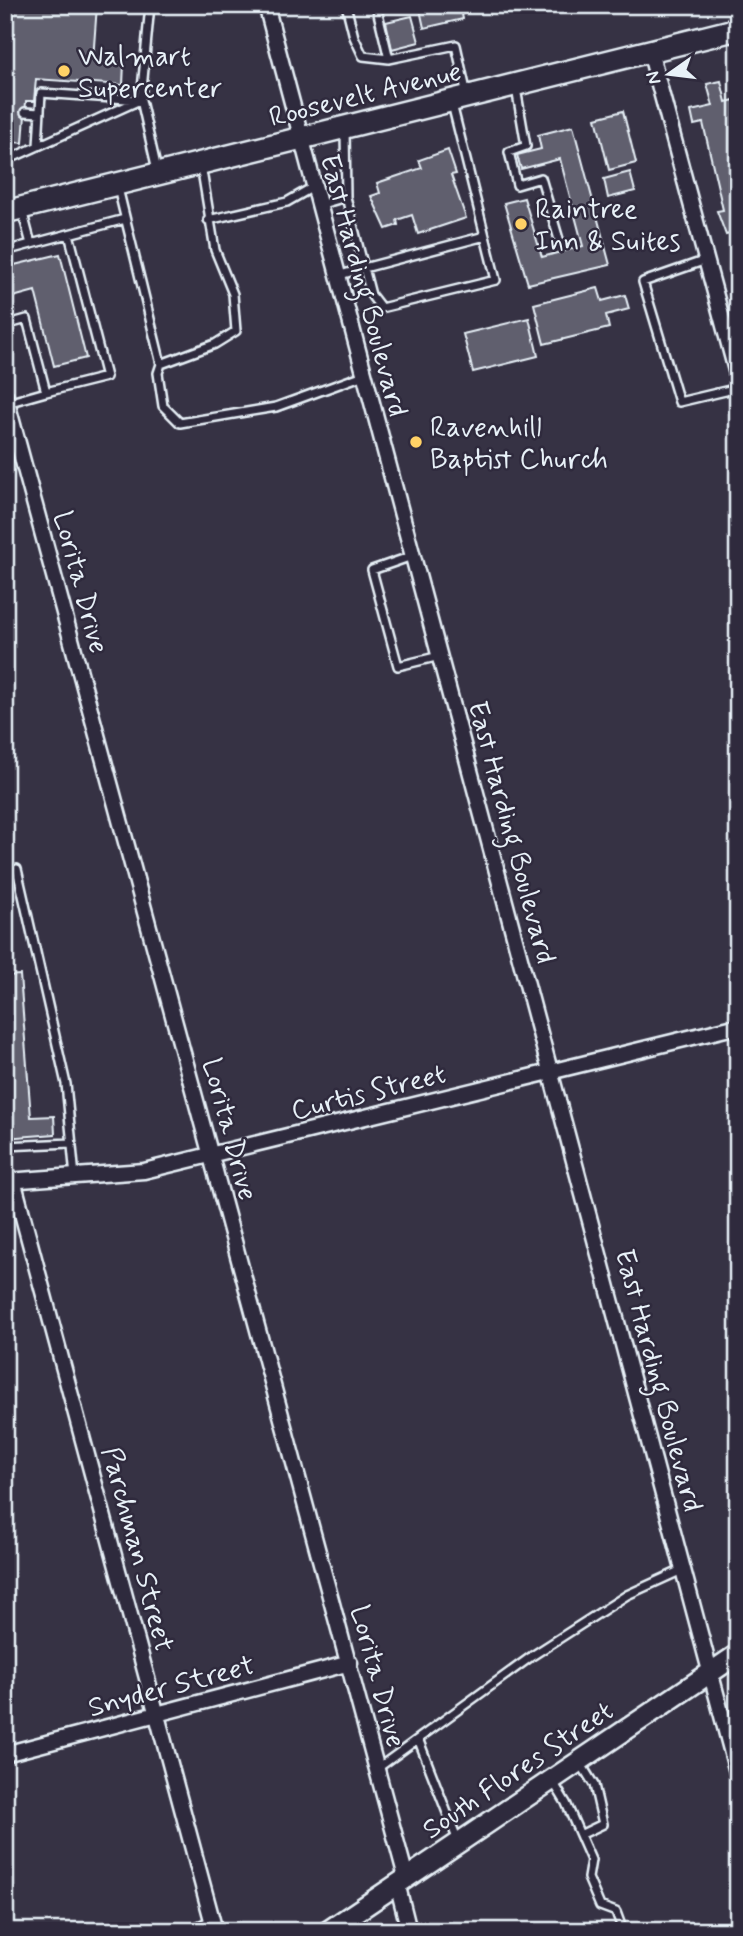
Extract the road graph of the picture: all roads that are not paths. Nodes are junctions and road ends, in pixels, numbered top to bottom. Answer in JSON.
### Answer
{"nodes":[{"id":1,"x":150,"y":5,"type":"edge"},
{"id":2,"x":266,"y":5,"type":"edge"},
{"id":3,"x":346,"y":5,"type":"edge"},
{"id":4,"x":376,"y":5,"type":"edge"},
{"id":5,"x":738,"y":29,"type":"edge"},
{"id":6,"x":650,"y":51,"type":"junction"},
{"id":7,"x":389,"y":59,"type":"junction"},
{"id":8,"x":516,"y":84,"type":"junction"},
{"id":9,"x":459,"y":98,"type":"junction"},
{"id":10,"x":141,"y":100,"type":"junction"},
{"id":11,"x":25,"y":112,"type":"dead end"},
{"id":12,"x":40,"y":113,"type":"junction"},
{"id":13,"x":345,"y":127,"type":"junction"},
{"id":14,"x":301,"y":138,"type":"junction"},
{"id":15,"x":38,"y":146,"type":"junction"},
{"id":16,"x":5,"y":157,"type":"edge"},
{"id":17,"x":201,"y":163,"type":"junction"},
{"id":18,"x":158,"y":173,"type":"junction"},
{"id":19,"x":118,"y":184,"type":"junction"},
{"id":20,"x":313,"y":187,"type":"junction"},
{"id":21,"x":346,"y":197,"type":"junction"},
{"id":22,"x":318,"y":205,"type":"junction"},
{"id":23,"x":13,"y":210,"type":"edge"},
{"id":24,"x":125,"y":219,"type":"junction"},
{"id":25,"x":208,"y":220,"type":"junction"},
{"id":26,"x":69,"y":234,"type":"junction"},
{"id":27,"x":485,"y":236,"type":"junction"},
{"id":28,"x":560,"y":243,"type":"dead end"},
{"id":29,"x":31,"y":244,"type":"junction"},
{"id":30,"x":5,"y":251,"type":"edge"},
{"id":31,"x":706,"y":260,"type":"junction"},
{"id":32,"x":365,"y":268,"type":"junction"},
{"id":33,"x":337,"y":276,"type":"junction"},
{"id":34,"x":5,"y":325,"type":"edge"},
{"id":35,"x":161,"y":364,"type":"junction"},
{"id":36,"x":364,"y":375,"type":"junction"},
{"id":37,"x":738,"y":378,"type":"edge"},
{"id":38,"x":738,"y":388,"type":"edge"},
{"id":39,"x":46,"y":392,"type":"junction"},
{"id":40,"x":6,"y":399,"type":"edge"},
{"id":41,"x":10,"y":434,"type":"edge"},
{"id":42,"x":413,"y":556,"type":"junction"},
{"id":43,"x":440,"y":656,"type":"junction"},
{"id":44,"x":17,"y":869,"type":"dead end"},
{"id":45,"x":738,"y":1027,"type":"edge"},
{"id":46,"x":553,"y":1072,"type":"junction"},
{"id":47,"x":71,"y":1143,"type":"junction"},
{"id":48,"x":5,"y":1146,"type":"edge"},
{"id":49,"x":212,"y":1154,"type":"junction"},
{"id":50,"x":75,"y":1177,"type":"junction"},
{"id":51,"x":9,"y":1181,"type":"edge"},
{"id":52,"x":684,"y":1569,"type":"junction"},
{"id":53,"x":738,"y":1654,"type":"edge"},
{"id":54,"x":350,"y":1664,"type":"junction"},
{"id":55,"x":712,"y":1672,"type":"junction"},
{"id":56,"x":158,"y":1714,"type":"junction"},
{"id":57,"x":419,"y":1741,"type":"junction"},
{"id":58,"x":5,"y":1754,"type":"edge"},
{"id":59,"x":579,"y":1761,"type":"junction"},
{"id":60,"x":379,"y":1768,"type":"junction"},
{"id":61,"x":737,"y":1772,"type":"edge"},
{"id":62,"x":551,"y":1780,"type":"junction"},
{"id":63,"x":580,"y":1835,"type":"junction"},
{"id":64,"x":459,"y":1842,"type":"junction"},
{"id":65,"x":402,"y":1880,"type":"junction"},
{"id":66,"x":214,"y":1925,"type":"edge"},
{"id":67,"x":187,"y":1931,"type":"edge"},
{"id":68,"x":328,"y":1931,"type":"edge"},
{"id":69,"x":409,"y":1931,"type":"edge"},
{"id":70,"x":622,"y":1931,"type":"edge"}],
"edges":[{"from":1,"to":10,"type":"lane"},
{"from":2,"to":14,"type":"street","name":"East Harding Boulevard"},
{"from":3,"to":7,"type":"lane"},
{"from":4,"to":7,"type":"lane"},
{"from":5,"to":6,"type":"main road","name":"Roosevelt Avenue"},
{"from":6,"to":8,"type":"main road","name":"Roosevelt Avenue"},
{"from":6,"to":31,"type":"street"},
{"from":7,"to":9,"type":"lane"},
{"from":8,"to":9,"type":"main road","name":"Roosevelt Avenue"},
{"from":8,"to":28,"type":"lane"},
{"from":9,"to":13,"type":"main road","name":"Roosevelt Avenue"},
{"from":9,"to":27,"type":"lane"},
{"from":10,"to":12,"type":"lane"},
{"from":10,"to":15,"type":"lane"},
{"from":10,"to":18,"type":"lane"},
{"from":11,"to":12,"type":"lane"},
{"from":12,"to":15,"type":"lane"},
{"from":13,"to":14,"type":"main road","name":"Roosevelt Avenue"},
{"from":13,"to":21,"type":"lane"},
{"from":14,"to":17,"type":"main road","name":"Roosevelt Avenue"},
{"from":14,"to":20,"type":"street","name":"East Harding Boulevard"},
{"from":15,"to":16,"type":"lane"},
{"from":17,"to":18,"type":"main road","name":"Roosevelt Avenue"},
{"from":17,"to":25,"type":"lane"},
{"from":18,"to":19,"type":"main road","name":"Roosevelt Avenue"},
{"from":19,"to":23,"type":"main road","name":"Roosevelt Avenue"},
{"from":19,"to":24,"type":"lane"},
{"from":20,"to":22,"type":"street","name":"East Harding Boulevard"},
{"from":20,"to":25,"type":"lane"},
{"from":21,"to":22,"type":"lane"},
{"from":21,"to":32,"type":"lane"},
{"from":22,"to":33,"type":"street","name":"East Harding Boulevard"},
{"from":23,"to":29,"type":"lane"},
{"from":24,"to":26,"type":"lane"},
{"from":24,"to":35,"type":"lane"},
{"from":25,"to":35,"type":"lane"},
{"from":26,"to":29,"type":"lane"},
{"from":26,"to":39,"type":"lane"},
{"from":27,"to":32,"type":"lane"},
{"from":27,"to":32,"type":"lane"},
{"from":29,"to":30,"type":"lane"},
{"from":31,"to":37,"type":"street"},
{"from":31,"to":38,"type":"lane"},
{"from":32,"to":33,"type":"lane"},
{"from":33,"to":36,"type":"street","name":"East Harding Boulevard"},
{"from":34,"to":39,"type":"lane"},
{"from":35,"to":36,"type":"lane"},
{"from":36,"to":42,"type":"street","name":"East Harding Boulevard"},
{"from":39,"to":40,"type":"lane"},
{"from":40,"to":41,"type":"street","name":"Lorita Drive"},
{"from":41,"to":49,"type":"street","name":"Lorita Drive"},
{"from":42,"to":43,"type":"street","name":"East Harding Boulevard"},
{"from":42,"to":43,"type":"lane"},
{"from":43,"to":46,"type":"street","name":"East Harding Boulevard"},
{"from":44,"to":47,"type":"lane"},
{"from":45,"to":46,"type":"street","name":"Curtis Street"},
{"from":46,"to":49,"type":"street","name":"Curtis Street"},
{"from":46,"to":52,"type":"street","name":"East Harding Boulevard"},
{"from":47,"to":48,"type":"lane"},
{"from":47,"to":50,"type":"lane"},
{"from":49,"to":50,"type":"street","name":"Curtis Street"},
{"from":49,"to":54,"type":"street","name":"Lorita Drive"},
{"from":50,"to":51,"type":"street","name":"Curtis Street"},
{"from":51,"to":56,"type":"street","name":"Parchman Street"},
{"from":52,"to":55,"type":"street","name":"East Harding Boulevard"},
{"from":52,"to":57,"type":"lane"},
{"from":53,"to":55,"type":"main road","name":"South Flores Street"},
{"from":54,"to":56,"type":"street","name":"Snyder Street"},
{"from":54,"to":60,"type":"street","name":"Lorita Drive"},
{"from":55,"to":59,"type":"main road","name":"South Flores Street"},
{"from":55,"to":61,"type":"street","name":"East Harding Boulevard"},
{"from":56,"to":58,"type":"street","name":"Snyder Street"},
{"from":56,"to":66,"type":"street","name":"Parchman Street"},
{"from":57,"to":60,"type":"lane"},
{"from":57,"to":64,"type":"lane"},
{"from":59,"to":62,"type":"main road","name":"South Flores Street"},
{"from":59,"to":63,"type":"lane"},
{"from":60,"to":65,"type":"street","name":"Lorita Drive"},
{"from":62,"to":63,"type":"lane"},
{"from":62,"to":64,"type":"main road","name":"South Flores Street"},
{"from":63,"to":70,"type":"lane"},
{"from":64,"to":65,"type":"main road","name":"South Flores Street"},
{"from":65,"to":68,"type":"main road","name":"South Flores Street"},
{"from":65,"to":69,"type":"street","name":"Lorita Drive"},
{"from":66,"to":67,"type":"lane"}]}
